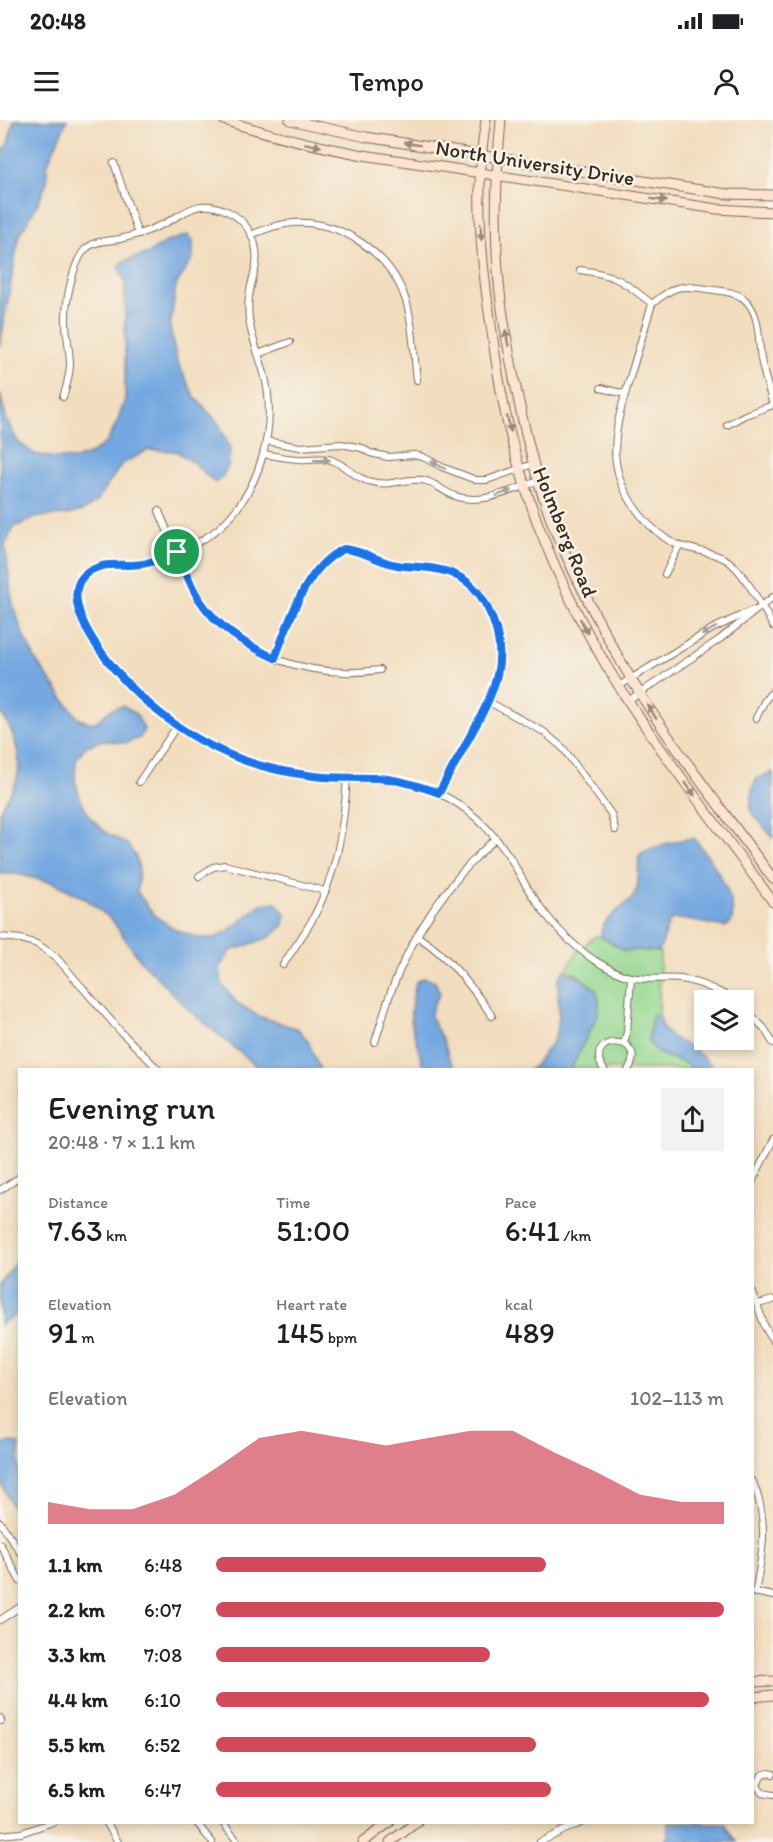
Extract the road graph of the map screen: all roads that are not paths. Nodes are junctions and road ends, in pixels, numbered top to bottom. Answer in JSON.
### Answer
{"nodes":[{"id":1,"x":224,"y":120,"type":"edge"},
{"id":2,"x":290,"y":120,"type":"edge"},
{"id":3,"x":486,"y":120,"type":"edge"},
{"id":4,"x":501,"y":120,"type":"edge"},
{"id":5,"x":480,"y":154,"type":"junction"},
{"id":6,"x":498,"y":157,"type":"junction"},
{"id":7,"x":114,"y":163,"type":"dead end"},
{"id":8,"x":479,"y":173,"type":"junction"},
{"id":9,"x":498,"y":176,"type":"junction"},
{"id":10,"x":773,"y":195,"type":"edge"},
{"id":11,"x":773,"y":212,"type":"edge"},
{"id":12,"x":138,"y":234,"type":"junction"},
{"id":13,"x":253,"y":234,"type":"junction"},
{"id":14,"x":580,"y":270,"type":"dead end"},
{"id":15,"x":652,"y":304,"type":"junction"},
{"id":16,"x":291,"y":342,"type":"dead end"},
{"id":17,"x":258,"y":354,"type":"junction"},
{"id":18,"x":417,"y":380,"type":"dead end"},
{"id":19,"x":601,"y":388,"type":"dead end"},
{"id":20,"x":625,"y":394,"type":"junction"},
{"id":21,"x":63,"y":397,"type":"dead end"},
{"id":22,"x":773,"y":405,"type":"edge"},
{"id":23,"x":727,"y":426,"type":"dead end"},
{"id":24,"x":266,"y":441,"type":"junction"},
{"id":25,"x":264,"y":454,"type":"junction"},
{"id":26,"x":533,"y":464,"type":"junction"},
{"id":27,"x":519,"y":470,"type":"junction"},
{"id":28,"x":539,"y":481,"type":"junction"},
{"id":29,"x":525,"y":485,"type":"junction"},
{"id":30,"x":159,"y":511,"type":"dead end"},
{"id":31,"x":679,"y":546,"type":"junction"},
{"id":32,"x":177,"y":552,"type":"junction"},
{"id":33,"x":665,"y":574,"type":"dead end"},
{"id":34,"x":773,"y":597,"type":"edge"},
{"id":35,"x":761,"y":606,"type":"junction"},
{"id":36,"x":773,"y":626,"type":"edge"},
{"id":37,"x":275,"y":658,"type":"junction"},
{"id":38,"x":380,"y":670,"type":"dead end"},
{"id":39,"x":631,"y":678,"type":"junction"},
{"id":40,"x":619,"y":686,"type":"junction"},
{"id":41,"x":773,"y":691,"type":"edge"},
{"id":42,"x":640,"y":693,"type":"junction"},
{"id":43,"x":628,"y":701,"type":"junction"},
{"id":44,"x":489,"y":702,"type":"junction"},
{"id":45,"x":756,"y":718,"type":"dead end"},
{"id":46,"x":177,"y":726,"type":"junction"},
{"id":47,"x":347,"y":778,"type":"junction"},
{"id":48,"x":139,"y":782,"type":"dead end"},
{"id":49,"x":439,"y":793,"type":"junction"},
{"id":50,"x":615,"y":830,"type":"dead end"},
{"id":51,"x":495,"y":839,"type":"junction"},
{"id":52,"x":200,"y":876,"type":"dead end"},
{"id":53,"x":773,"y":879,"type":"edge"},
{"id":54,"x":325,"y":891,"type":"junction"},
{"id":55,"x":773,"y":902,"type":"edge"},
{"id":56,"x":417,"y":936,"type":"junction"},
{"id":57,"x":0,"y":937,"type":"edge"},
{"id":58,"x":283,"y":966,"type":"dead end"},
{"id":59,"x":632,"y":978,"type":"junction"},
{"id":60,"x":715,"y":990,"type":"edge"},
{"id":61,"x":492,"y":1016,"type":"dead end"},
{"id":62,"x":754,"y":1018,"type":"edge"},
{"id":63,"x":375,"y":1042,"type":"dead end"},
{"id":64,"x":624,"y":1043,"type":"junction"},
{"id":65,"x":773,"y":1043,"type":"edge"},
{"id":66,"x":157,"y":1068,"type":"edge"},
{"id":67,"x":603,"y":1068,"type":"edge"},
{"id":68,"x":630,"y":1068,"type":"edge"},
{"id":69,"x":773,"y":1140,"type":"edge"},
{"id":70,"x":773,"y":1150,"type":"edge"},
{"id":71,"x":762,"y":1162,"type":"junction"},
{"id":72,"x":18,"y":1178,"type":"edge"},
{"id":73,"x":754,"y":1178,"type":"edge"},
{"id":74,"x":0,"y":1190,"type":"edge"},
{"id":75,"x":754,"y":1295,"type":"edge"},
{"id":76,"x":773,"y":1300,"type":"edge"},
{"id":77,"x":758,"y":1304,"type":"junction"},
{"id":78,"x":773,"y":1341,"type":"edge"},
{"id":79,"x":754,"y":1484,"type":"edge"},
{"id":80,"x":0,"y":1522,"type":"edge"},
{"id":81,"x":0,"y":1544,"type":"edge"},
{"id":82,"x":18,"y":1549,"type":"edge"},
{"id":83,"x":18,"y":1577,"type":"edge"},
{"id":84,"x":754,"y":1592,"type":"edge"},
{"id":85,"x":773,"y":1596,"type":"edge"},
{"id":86,"x":18,"y":1607,"type":"edge"},
{"id":87,"x":0,"y":1620,"type":"edge"},
{"id":88,"x":773,"y":1681,"type":"edge"},
{"id":89,"x":754,"y":1683,"type":"edge"},
{"id":90,"x":773,"y":1695,"type":"edge"},
{"id":91,"x":754,"y":1697,"type":"edge"},
{"id":92,"x":773,"y":1774,"type":"edge"},
{"id":93,"x":773,"y":1795,"type":"edge"},
{"id":94,"x":47,"y":1824,"type":"edge"},
{"id":95,"x":107,"y":1824,"type":"edge"},
{"id":96,"x":198,"y":1824,"type":"edge"},
{"id":97,"x":224,"y":1824,"type":"edge"},
{"id":98,"x":387,"y":1824,"type":"edge"},
{"id":99,"x":414,"y":1824,"type":"edge"},
{"id":100,"x":579,"y":1824,"type":"edge"},
{"id":101,"x":0,"y":1835,"type":"edge"},
{"id":102,"x":118,"y":1842,"type":"edge"},
{"id":103,"x":212,"y":1842,"type":"edge"},
{"id":104,"x":238,"y":1842,"type":"edge"},
{"id":105,"x":363,"y":1842,"type":"edge"},
{"id":106,"x":390,"y":1842,"type":"edge"},
{"id":107,"x":540,"y":1842,"type":"edge"}],
"edges":[{"from":1,"to":8,"type":"street","name":"North University Drive","one_way":true},
{"from":5,"to":2,"type":"street","name":"North University Drive","one_way":true},
{"from":3,"to":5,"type":"street","name":"Holmberg Road"},
{"from":4,"to":6,"type":"street","name":"Holmberg Road"},
{"from":5,"to":6,"type":"street","name":"North University Drive"},
{"from":5,"to":8,"type":"street","name":"Holmberg Road"},
{"from":6,"to":9,"type":"street","name":"Holmberg Road"},
{"from":6,"to":10,"type":"street","name":"North University Drive"},
{"from":7,"to":12,"type":"street"},
{"from":8,"to":9,"type":"street","name":"North University Drive"},
{"from":8,"to":27,"type":"street","name":"Holmberg Road","one_way":true},
{"from":9,"to":11,"type":"street","name":"North University Drive","one_way":true},
{"from":26,"to":9,"type":"street","name":"Holmberg Road","one_way":true},
{"from":12,"to":13,"type":"street"},
{"from":12,"to":21,"type":"street"},
{"from":13,"to":17,"type":"street"},
{"from":13,"to":18,"type":"street"},
{"from":14,"to":15,"type":"street"},
{"from":15,"to":20,"type":"street"},
{"from":15,"to":22,"type":"street"},
{"from":16,"to":17,"type":"street"},
{"from":17,"to":24,"type":"street"},
{"from":19,"to":20,"type":"street"},
{"from":20,"to":31,"type":"street"},
{"from":22,"to":23,"type":"street"},
{"from":24,"to":25,"type":"street"},
{"from":27,"to":24,"type":"street","one_way":true},
{"from":25,"to":29,"type":"street","one_way":true},
{"from":25,"to":32,"type":"street"},
{"from":26,"to":27,"type":"street"},
{"from":26,"to":28,"type":"street","name":"Holmberg Road"},
{"from":27,"to":29,"type":"street","name":"Holmberg Road"},
{"from":28,"to":29,"type":"street"},
{"from":28,"to":39,"type":"street","name":"Holmberg Road"},
{"from":29,"to":40,"type":"street","name":"Holmberg Road","one_way":true},
{"from":30,"to":32,"type":"street"},
{"from":31,"to":33,"type":"street"},
{"from":31,"to":35,"type":"street"},
{"from":32,"to":37,"type":"street"},
{"from":32,"to":46,"type":"street"},
{"from":34,"to":35,"type":"street"},
{"from":35,"to":36,"type":"street"},
{"from":35,"to":39,"type":"street","one_way":true},
{"from":35,"to":42,"type":"street"},
{"from":37,"to":38,"type":"street"},
{"from":37,"to":44,"type":"street"},
{"from":39,"to":40,"type":"street"},
{"from":39,"to":42,"type":"street","name":"Holmberg Road"},
{"from":40,"to":43,"type":"street","name":"Holmberg Road"},
{"from":41,"to":45,"type":"street"},
{"from":42,"to":43,"type":"street"},
{"from":53,"to":42,"type":"street","name":"Holmberg Road","one_way":true},
{"from":43,"to":55,"type":"street","name":"Holmberg Road","one_way":true},
{"from":44,"to":49,"type":"street"},
{"from":44,"to":50,"type":"street"},
{"from":46,"to":47,"type":"street"},
{"from":46,"to":48,"type":"street"},
{"from":47,"to":49,"type":"street"},
{"from":47,"to":54,"type":"street"},
{"from":49,"to":51,"type":"street"},
{"from":51,"to":56,"type":"street"},
{"from":51,"to":59,"type":"street"},
{"from":52,"to":54,"type":"street"},
{"from":54,"to":58,"type":"street"},
{"from":56,"to":61,"type":"street"},
{"from":56,"to":63,"type":"street"},
{"from":57,"to":66,"type":"street"},
{"from":59,"to":60,"type":"street"},
{"from":59,"to":64,"type":"street"},
{"from":62,"to":65,"type":"street"},
{"from":64,"to":67,"type":"street"},
{"from":64,"to":68,"type":"street"},
{"from":69,"to":71,"type":"street"},
{"from":70,"to":71,"type":"street"},
{"from":71,"to":73,"type":"street"},
{"from":72,"to":74,"type":"street"},
{"from":75,"to":77,"type":"street"},
{"from":76,"to":77,"type":"street"},
{"from":77,"to":78,"type":"street"},
{"from":79,"to":84,"type":"street"},
{"from":80,"to":82,"type":"street"},
{"from":81,"to":83,"type":"street"},
{"from":84,"to":85,"type":"street"},
{"from":86,"to":87,"type":"street"},
{"from":88,"to":89,"type":"street"},
{"from":90,"to":91,"type":"street"},
{"from":92,"to":93,"type":"street"},
{"from":94,"to":101,"type":"street"},
{"from":95,"to":102,"type":"street"},
{"from":96,"to":103,"type":"street"},
{"from":97,"to":104,"type":"street"},
{"from":98,"to":105,"type":"street"},
{"from":99,"to":106,"type":"street"},
{"from":100,"to":107,"type":"street"}]}
